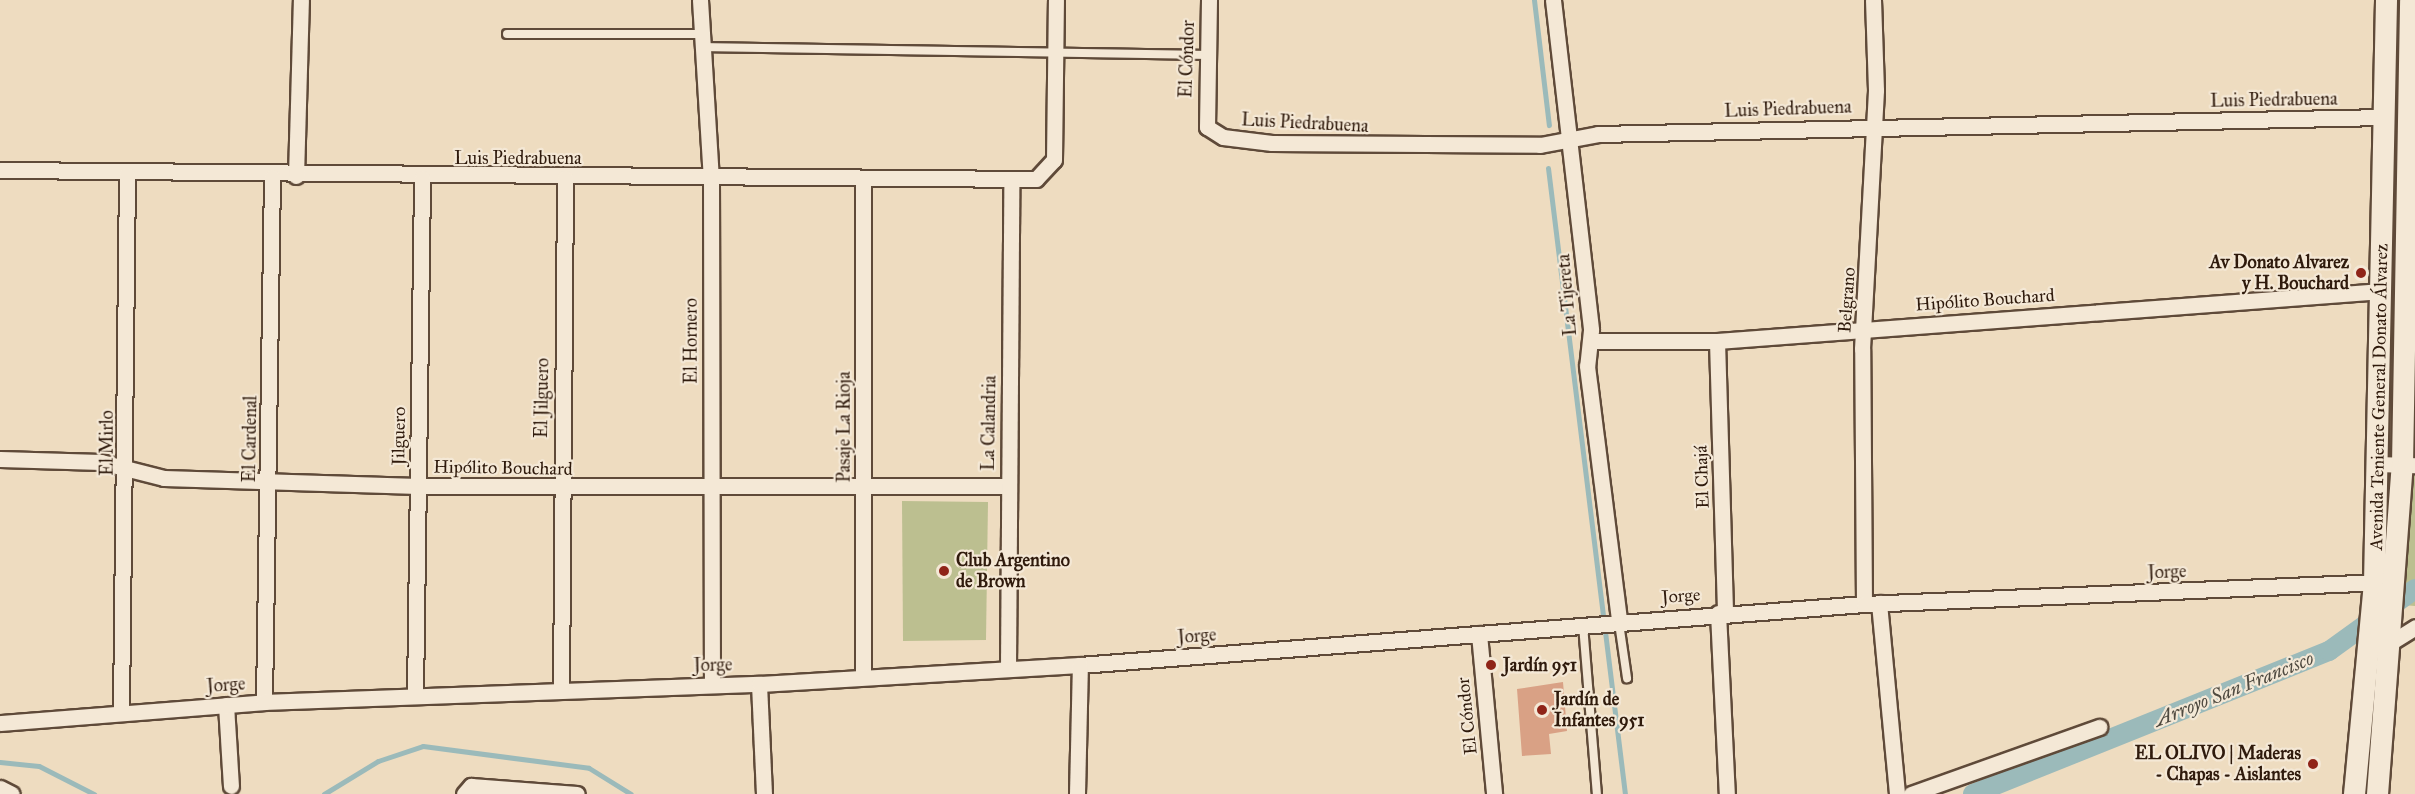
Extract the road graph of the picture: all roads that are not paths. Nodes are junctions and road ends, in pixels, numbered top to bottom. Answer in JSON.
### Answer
{"nodes":[{"id":1,"x":301,"y":0,"type":"edge"},
{"id":2,"x":700,"y":0,"type":"edge"},
{"id":3,"x":1056,"y":0,"type":"edge"},
{"id":4,"x":1209,"y":0,"type":"edge"},
{"id":5,"x":1553,"y":0,"type":"edge"},
{"id":6,"x":1874,"y":0,"type":"edge"},
{"id":7,"x":2386,"y":0,"type":"edge"},
{"id":8,"x":2410,"y":0,"type":"edge"},
{"id":9,"x":507,"y":34,"type":"dead end"},
{"id":10,"x":702,"y":40,"type":"junction"},
{"id":11,"x":1055,"y":51,"type":"junction"},
{"id":12,"x":1206,"y":56,"type":"junction"},
{"id":13,"x":2384,"y":117,"type":"junction"},
{"id":14,"x":1204,"y":118,"type":"joint"},
{"id":15,"x":1874,"y":126,"type":"junction"},
{"id":16,"x":1572,"y":141,"type":"junction"},
{"id":17,"x":0,"y":170,"type":"edge"},
{"id":18,"x":127,"y":175,"type":"junction"},
{"id":19,"x":296,"y":176,"type":"junction"},
{"id":20,"x":272,"y":177,"type":"junction"},
{"id":21,"x":422,"y":178,"type":"junction"},
{"id":22,"x":565,"y":178,"type":"junction"},
{"id":23,"x":711,"y":178,"type":"junction"},
{"id":24,"x":1011,"y":179,"type":"junction"},
{"id":25,"x":863,"y":180,"type":"junction"},
{"id":26,"x":2410,"y":214,"type":"edge"},
{"id":27,"x":2383,"y":215,"type":"junction"},
{"id":28,"x":2382,"y":291,"type":"junction"},
{"id":29,"x":1865,"y":329,"type":"junction"},
{"id":30,"x":1592,"y":341,"type":"junction"},
{"id":31,"x":1717,"y":341,"type":"junction"},
{"id":32,"x":0,"y":459,"type":"edge"},
{"id":33,"x":2378,"y":464,"type":"junction"},
{"id":34,"x":2409,"y":465,"type":"edge"},
{"id":35,"x":127,"y":468,"type":"junction"},
{"id":36,"x":269,"y":482,"type":"junction"},
{"id":37,"x":418,"y":486,"type":"junction"},
{"id":38,"x":1008,"y":486,"type":"junction"},
{"id":39,"x":561,"y":489,"type":"junction"},
{"id":40,"x":711,"y":489,"type":"junction"},
{"id":41,"x":864,"y":489,"type":"junction"},
{"id":42,"x":2396,"y":580,"type":"junction"},
{"id":43,"x":2374,"y":583,"type":"junction"},
{"id":44,"x":1871,"y":603,"type":"junction"},
{"id":45,"x":1722,"y":613,"type":"junction"},
{"id":46,"x":1614,"y":622,"type":"junction"},
{"id":47,"x":1588,"y":625,"type":"junction"},
{"id":48,"x":2415,"y":627,"type":"edge"},
{"id":49,"x":1479,"y":634,"type":"junction"},
{"id":50,"x":2391,"y":644,"type":"junction"},
{"id":51,"x":2369,"y":654,"type":"junction"},
{"id":52,"x":1080,"y":665,"type":"junction"},
{"id":53,"x":1008,"y":668,"type":"junction"},
{"id":54,"x":862,"y":675,"type":"junction"},
{"id":55,"x":1627,"y":678,"type":"dead end"},
{"id":56,"x":712,"y":683,"type":"junction"},
{"id":57,"x":759,"y":684,"type":"junction"},
{"id":58,"x":561,"y":690,"type":"junction"},
{"id":59,"x":415,"y":695,"type":"junction"},
{"id":60,"x":264,"y":702,"type":"junction"},
{"id":61,"x":226,"y":705,"type":"junction"},
{"id":62,"x":121,"y":711,"type":"junction"},
{"id":63,"x":0,"y":723,"type":"edge"},
{"id":64,"x":2099,"y":727,"type":"dead end"},
{"id":65,"x":231,"y":786,"type":"dead end"},
{"id":66,"x":0,"y":788,"type":"edge"},
{"id":67,"x":464,"y":792,"type":"edge"},
{"id":68,"x":12,"y":794,"type":"edge"},
{"id":69,"x":577,"y":794,"type":"edge"},
{"id":70,"x":764,"y":794,"type":"edge"},
{"id":71,"x":1077,"y":794,"type":"edge"},
{"id":72,"x":1494,"y":794,"type":"edge"},
{"id":73,"x":1597,"y":794,"type":"edge"},
{"id":74,"x":1727,"y":794,"type":"edge"},
{"id":75,"x":1897,"y":794,"type":"edge"},
{"id":76,"x":1911,"y":794,"type":"edge"},
{"id":77,"x":2354,"y":794,"type":"edge"},
{"id":78,"x":2377,"y":794,"type":"edge"}],
"edges":[{"from":1,"to":19,"type":"street"},
{"from":2,"to":10,"type":"street","name":"El Hornero"},
{"from":3,"to":11,"type":"street"},
{"from":4,"to":12,"type":"street","name":"El Cóndor"},
{"from":5,"to":16,"type":"street","name":"La Tijereta"},
{"from":6,"to":15,"type":"street","name":"Belgrano"},
{"from":7,"to":13,"type":"main road","name":"Avenida Teniente General Donato Álvarez"},
{"from":8,"to":26,"type":"main road","name":"Avenida Teniente General Donato Álvarez"},
{"from":9,"to":10,"type":"lane"},
{"from":10,"to":11,"type":"lane"},
{"from":10,"to":23,"type":"street","name":"El Hornero"},
{"from":11,"to":12,"type":"lane"},
{"from":11,"to":24,"type":"street","name":"Luis Piedrabuena"},
{"from":12,"to":14,"type":"street","name":"El Cóndor"},
{"from":13,"to":15,"type":"street","name":"Luis Piedrabuena"},
{"from":13,"to":27,"type":"main road","name":"Avenida Teniente General Donato Álvarez"},
{"from":14,"to":16,"type":"street","name":"Luis Piedrabuena"},
{"from":15,"to":16,"type":"street","name":"Luis Piedrabuena"},
{"from":15,"to":29,"type":"street","name":"Belgrano"},
{"from":16,"to":30,"type":"street","name":"La Tijereta"},
{"from":17,"to":18,"type":"street","name":"Luis Piedrabuena"},
{"from":18,"to":20,"type":"street","name":"Luis Piedrabuena"},
{"from":18,"to":35,"type":"street","name":"El Mirlo"},
{"from":19,"to":20,"type":"street","name":"Luis Piedrabuena"},
{"from":19,"to":21,"type":"street","name":"Luis Piedrabuena"},
{"from":20,"to":36,"type":"street","name":"El Cardenal"},
{"from":21,"to":22,"type":"street","name":"Luis Piedrabuena"},
{"from":21,"to":37,"type":"street","name":"Jilguero"},
{"from":22,"to":23,"type":"street","name":"Luis Piedrabuena"},
{"from":22,"to":39,"type":"street","name":"El Jilguero"},
{"from":23,"to":25,"type":"street","name":"Luis Piedrabuena"},
{"from":23,"to":40,"type":"street","name":"El Hornero"},
{"from":24,"to":25,"type":"street","name":"Luis Piedrabuena"},
{"from":24,"to":38,"type":"street","name":"La Calandria"},
{"from":25,"to":41,"type":"street","name":"Pasaje La Rioja"},
{"from":26,"to":27,"type":"street"},
{"from":26,"to":34,"type":"main road","name":"Avenida Teniente General Donato Álvarez"},
{"from":27,"to":28,"type":"main road","name":"Avenida Teniente General Donato Álvarez"},
{"from":28,"to":29,"type":"street","name":"Hipólito Bouchard"},
{"from":28,"to":33,"type":"main road","name":"Avenida Teniente General Donato Álvarez"},
{"from":29,"to":31,"type":"street","name":"Hipólito Bouchard"},
{"from":29,"to":44,"type":"street","name":"Belgrano"},
{"from":30,"to":31,"type":"street","name":"Hipólito Bouchard"},
{"from":30,"to":46,"type":"street","name":"La Tijereta"},
{"from":31,"to":45,"type":"street","name":"El Chajá"},
{"from":32,"to":35,"type":"street","name":"Hipólito Bouchard"},
{"from":33,"to":34,"type":"street"},
{"from":33,"to":43,"type":"main road","name":"Avenida Teniente General Donato Álvarez"},
{"from":34,"to":42,"type":"main road","name":"Avenida Teniente General Donato Álvarez"},
{"from":35,"to":36,"type":"street","name":"Hipólito Bouchard"},
{"from":35,"to":62,"type":"street","name":"El Mirlo"},
{"from":36,"to":37,"type":"street","name":"Hipólito Bouchard"},
{"from":36,"to":60,"type":"street","name":"El Cardenal"},
{"from":37,"to":39,"type":"street","name":"Hipólito Bouchard"},
{"from":37,"to":59,"type":"street","name":"Jilguero"},
{"from":38,"to":41,"type":"street","name":"Hipólito Bouchard"},
{"from":38,"to":53,"type":"street","name":"La Calandria"},
{"from":39,"to":40,"type":"street","name":"Hipólito Bouchard"},
{"from":39,"to":58,"type":"street","name":"El Jilguero"},
{"from":40,"to":41,"type":"street","name":"Hipólito Bouchard"},
{"from":40,"to":56,"type":"street","name":"El Hornero"},
{"from":41,"to":54,"type":"street","name":"Pasaje La Rioja"},
{"from":42,"to":43,"type":"street","name":"Jorge"},
{"from":42,"to":50,"type":"main road","name":"Avenida Teniente General Donato Álvarez"},
{"from":43,"to":44,"type":"street","name":"Jorge"},
{"from":43,"to":51,"type":"main road","name":"Avenida Teniente General Donato Álvarez"},
{"from":44,"to":45,"type":"street","name":"Jorge"},
{"from":44,"to":75,"type":"street","name":"Belgrano"},
{"from":45,"to":46,"type":"street","name":"Jorge"},
{"from":45,"to":74,"type":"street","name":"El Chajá"},
{"from":46,"to":47,"type":"street","name":"Jorge"},
{"from":46,"to":55,"type":"lane"},
{"from":47,"to":49,"type":"street","name":"Jorge"},
{"from":47,"to":73,"type":"lane"},
{"from":48,"to":50,"type":"street"},
{"from":49,"to":52,"type":"street","name":"Jorge"},
{"from":49,"to":72,"type":"street","name":"El Cóndor"},
{"from":50,"to":51,"type":"street"},
{"from":50,"to":78,"type":"main road","name":"Avenida Teniente General Donato Álvarez"},
{"from":51,"to":77,"type":"main road","name":"Avenida Teniente General Donato Álvarez"},
{"from":52,"to":53,"type":"street","name":"Jorge"},
{"from":52,"to":71,"type":"street"},
{"from":53,"to":54,"type":"street","name":"Jorge"},
{"from":54,"to":57,"type":"street","name":"Jorge"},
{"from":56,"to":57,"type":"street","name":"Jorge"},
{"from":56,"to":58,"type":"street","name":"Jorge"},
{"from":57,"to":70,"type":"street"},
{"from":58,"to":59,"type":"street","name":"Jorge"},
{"from":59,"to":60,"type":"street","name":"Jorge"},
{"from":60,"to":61,"type":"street","name":"Jorge"},
{"from":61,"to":62,"type":"street","name":"Jorge"},
{"from":61,"to":65,"type":"street"},
{"from":62,"to":63,"type":"street","name":"Jorge"},
{"from":64,"to":76,"type":"street"},
{"from":66,"to":68,"type":"street"},
{"from":67,"to":69,"type":"street"}]}
